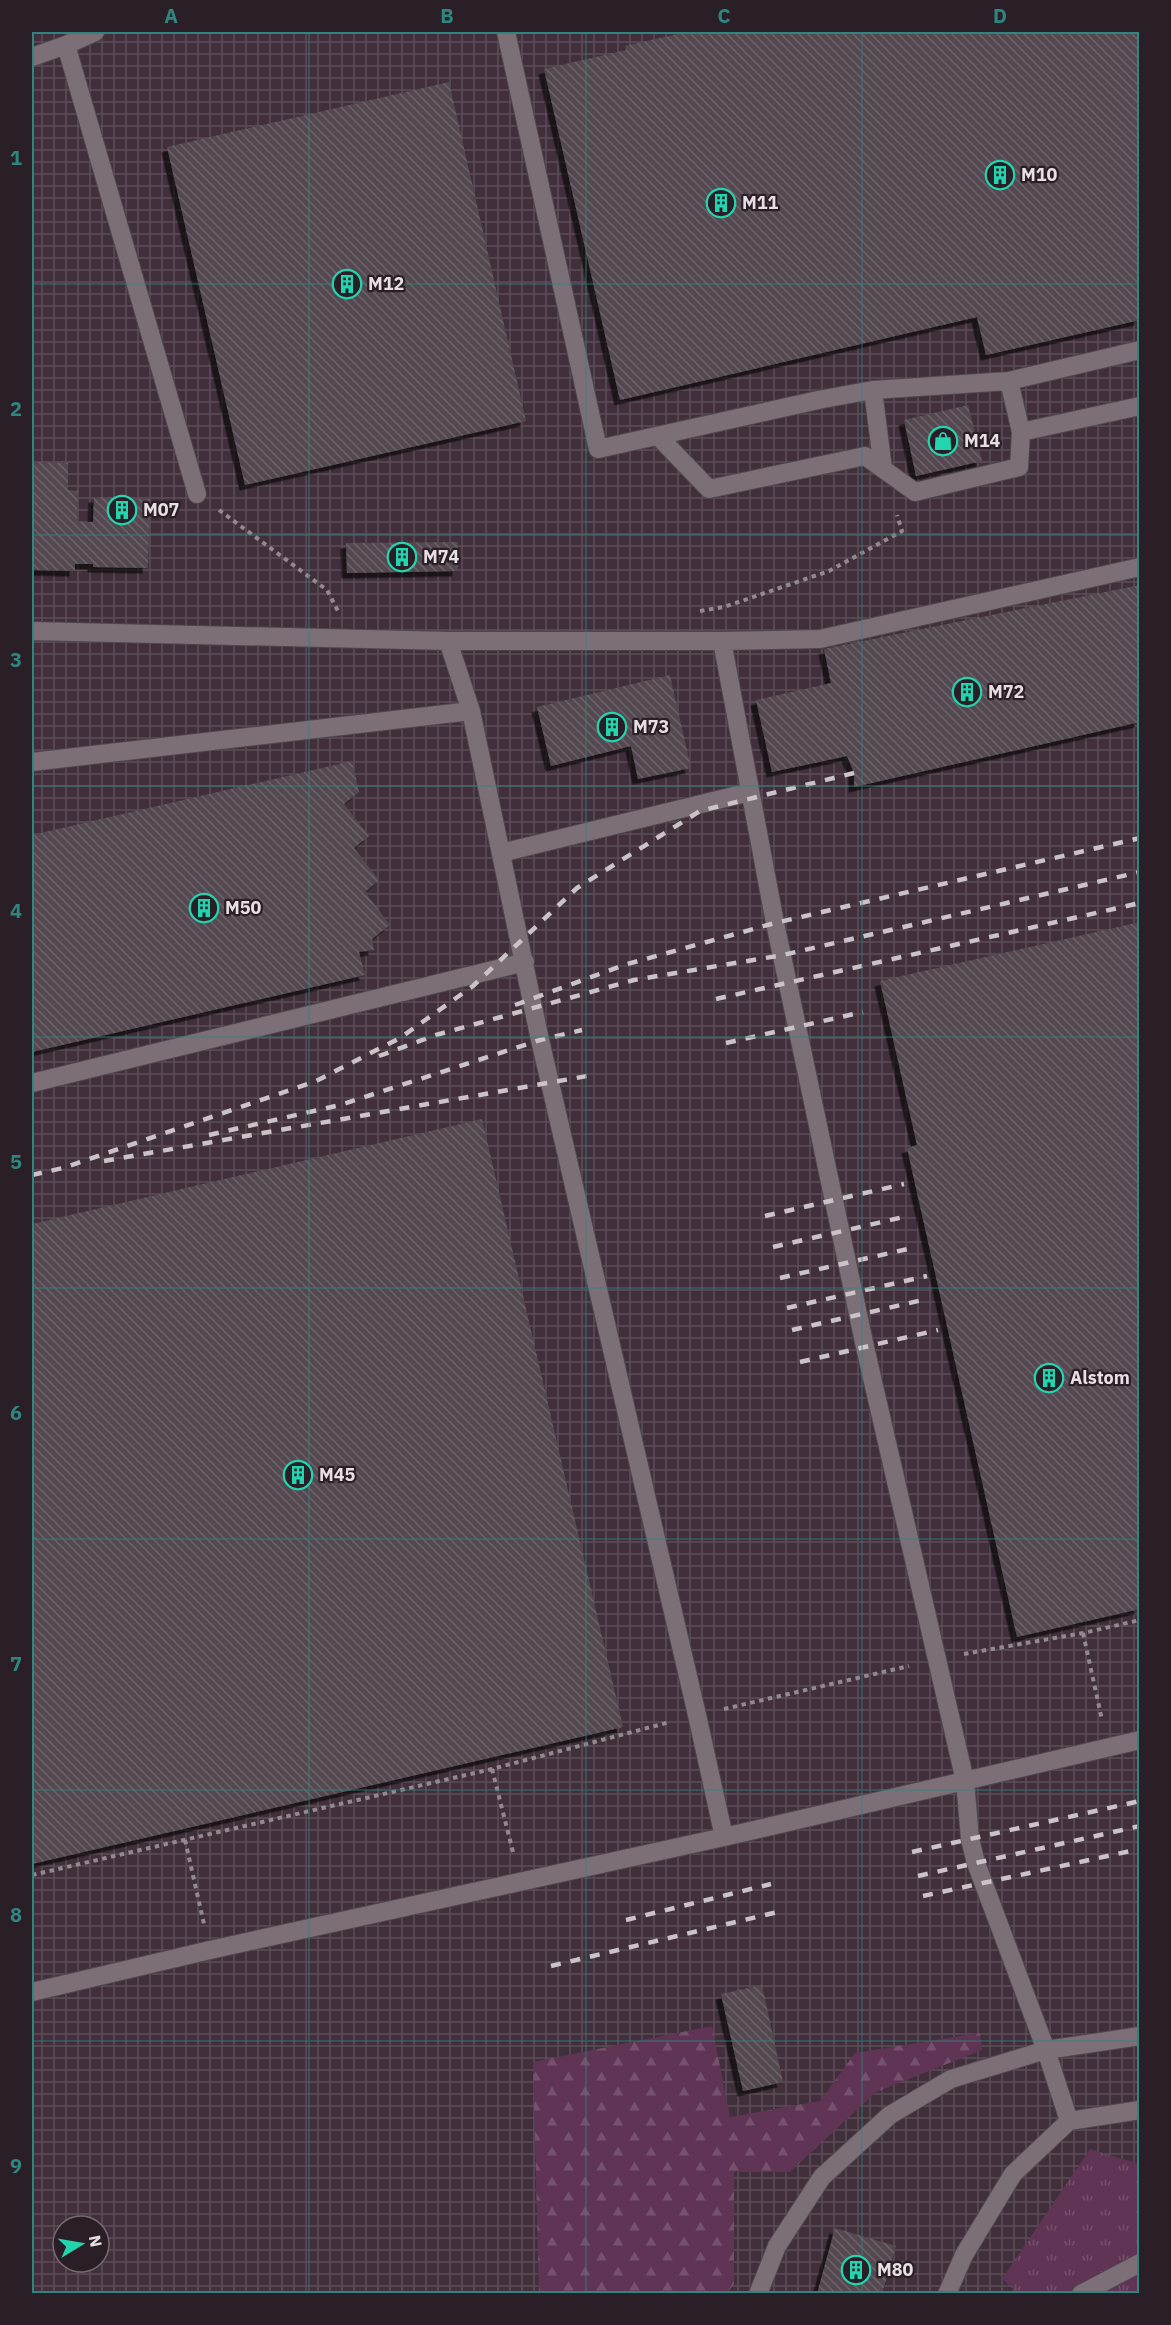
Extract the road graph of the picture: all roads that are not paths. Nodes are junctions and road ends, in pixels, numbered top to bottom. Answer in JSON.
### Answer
{"nodes":[{"id":1,"x":95,"y":32,"type":"edge"},
{"id":2,"x":506,"y":32,"type":"edge"},
{"id":3,"x":66,"y":45,"type":"junction"},
{"id":4,"x":32,"y":57,"type":"edge"},
{"id":5,"x":1140,"y":350,"type":"edge"},
{"id":6,"x":1009,"y":381,"type":"junction"},
{"id":7,"x":873,"y":390,"type":"junction"},
{"id":8,"x":1140,"y":406,"type":"edge"},
{"id":9,"x":1021,"y":432,"type":"junction"},
{"id":10,"x":658,"y":436,"type":"junction"},
{"id":11,"x":883,"y":469,"type":"junction"},
{"id":12,"x":196,"y":494,"type":"road end"},
{"id":13,"x":1140,"y":567,"type":"edge"},
{"id":14,"x":32,"y":631,"type":"edge"},
{"id":15,"x":448,"y":641,"type":"junction"},
{"id":16,"x":722,"y":641,"type":"junction"},
{"id":17,"x":471,"y":711,"type":"junction"},
{"id":18,"x":32,"y":762,"type":"edge"},
{"id":19,"x":750,"y":792,"type":"junction"},
{"id":20,"x":501,"y":853,"type":"junction"},
{"id":21,"x":525,"y":962,"type":"junction"},
{"id":22,"x":32,"y":1083,"type":"edge"},
{"id":23,"x":1140,"y":1740,"type":"edge"},
{"id":24,"x":965,"y":1780,"type":"junction"},
{"id":25,"x":724,"y":1837,"type":"junction"},
{"id":26,"x":32,"y":1992,"type":"edge"},
{"id":27,"x":1140,"y":2036,"type":"edge"},
{"id":28,"x":1046,"y":2050,"type":"junction"},
{"id":29,"x":1140,"y":2110,"type":"edge"},
{"id":30,"x":1069,"y":2121,"type":"junction"},
{"id":31,"x":1140,"y":2263,"type":"edge"},
{"id":32,"x":758,"y":2294,"type":"edge"},
{"id":33,"x":947,"y":2294,"type":"edge"},
{"id":34,"x":1081,"y":2294,"type":"edge"}],
"edges":[{"from":1,"to":3,"type":"lane"},
{"from":2,"to":10,"type":"lane"},
{"from":3,"to":4,"type":"lane"},
{"from":3,"to":12,"type":"lane"},
{"from":5,"to":6,"type":"lane"},
{"from":6,"to":7,"type":"lane"},
{"from":6,"to":9,"type":"lane"},
{"from":7,"to":10,"type":"lane"},
{"from":7,"to":11,"type":"lane"},
{"from":8,"to":9,"type":"lane"},
{"from":9,"to":11,"type":"lane"},
{"from":10,"to":11,"type":"lane"},
{"from":13,"to":16,"type":"lane"},
{"from":14,"to":15,"type":"lane"},
{"from":15,"to":16,"type":"lane"},
{"from":15,"to":17,"type":"lane"},
{"from":16,"to":19,"type":"lane"},
{"from":17,"to":18,"type":"lane"},
{"from":17,"to":20,"type":"lane"},
{"from":19,"to":20,"type":"lane"},
{"from":19,"to":24,"type":"lane"},
{"from":20,"to":21,"type":"lane"},
{"from":21,"to":22,"type":"lane"},
{"from":21,"to":25,"type":"lane"},
{"from":23,"to":24,"type":"lane"},
{"from":24,"to":25,"type":"lane"},
{"from":24,"to":28,"type":"lane"},
{"from":25,"to":26,"type":"lane"},
{"from":27,"to":28,"type":"lane"},
{"from":28,"to":30,"type":"lane"},
{"from":28,"to":32,"type":"lane"},
{"from":29,"to":30,"type":"lane"},
{"from":30,"to":33,"type":"lane"},
{"from":31,"to":34,"type":"lane"}]}
